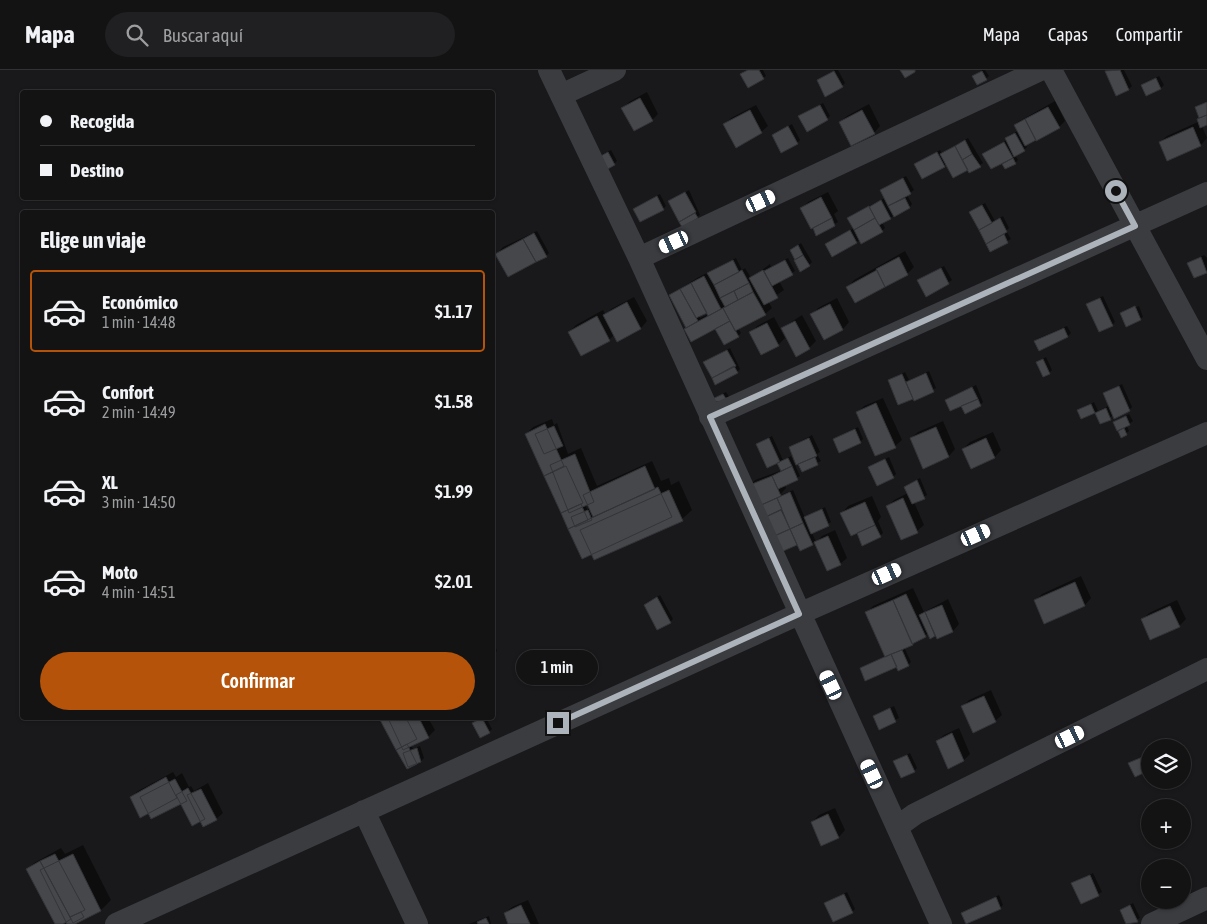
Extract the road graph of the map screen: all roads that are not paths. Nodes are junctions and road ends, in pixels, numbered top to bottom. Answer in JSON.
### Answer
{"nodes":[{"id":1,"x":549,"y":70,"type":"edge"},
{"id":2,"x":615,"y":70,"type":"edge"},
{"id":3,"x":1040,"y":70,"type":"edge"},
{"id":4,"x":1051,"y":70,"type":"edge"},
{"id":5,"x":561,"y":95,"type":"junction"},
{"id":6,"x":1207,"y":193,"type":"edge"},
{"id":7,"x":1135,"y":226,"type":"junction"},
{"id":8,"x":639,"y":258,"type":"junction"},
{"id":9,"x":1207,"y":359,"type":"edge"},
{"id":10,"x":710,"y":417,"type":"junction"},
{"id":11,"x":1207,"y":433,"type":"edge"},
{"id":12,"x":799,"y":614,"type":"junction"},
{"id":13,"x":1207,"y":670,"type":"edge"},
{"id":14,"x":364,"y":811,"type":"junction"},
{"id":15,"x":897,"y":827,"type":"junction"},
{"id":16,"x":1207,"y":898,"type":"edge"},
{"id":17,"x":128,"y":922,"type":"edge"},
{"id":18,"x":417,"y":924,"type":"edge"},
{"id":19,"x":941,"y":924,"type":"edge"},
{"id":20,"x":1152,"y":924,"type":"edge"}],
"edges":[{"from":1,"to":5,"type":"street"},
{"from":2,"to":5,"type":"street"},
{"from":3,"to":8,"type":"street"},
{"from":4,"to":7,"type":"street"},
{"from":5,"to":8,"type":"street"},
{"from":6,"to":7,"type":"street"},
{"from":7,"to":9,"type":"street"},
{"from":7,"to":10,"type":"street"},
{"from":8,"to":10,"type":"street"},
{"from":10,"to":12,"type":"street"},
{"from":11,"to":12,"type":"street"},
{"from":12,"to":14,"type":"street"},
{"from":12,"to":15,"type":"street"},
{"from":13,"to":15,"type":"street"},
{"from":14,"to":17,"type":"street"},
{"from":14,"to":18,"type":"street"},
{"from":15,"to":19,"type":"street"},
{"from":16,"to":20,"type":"street"}]}
